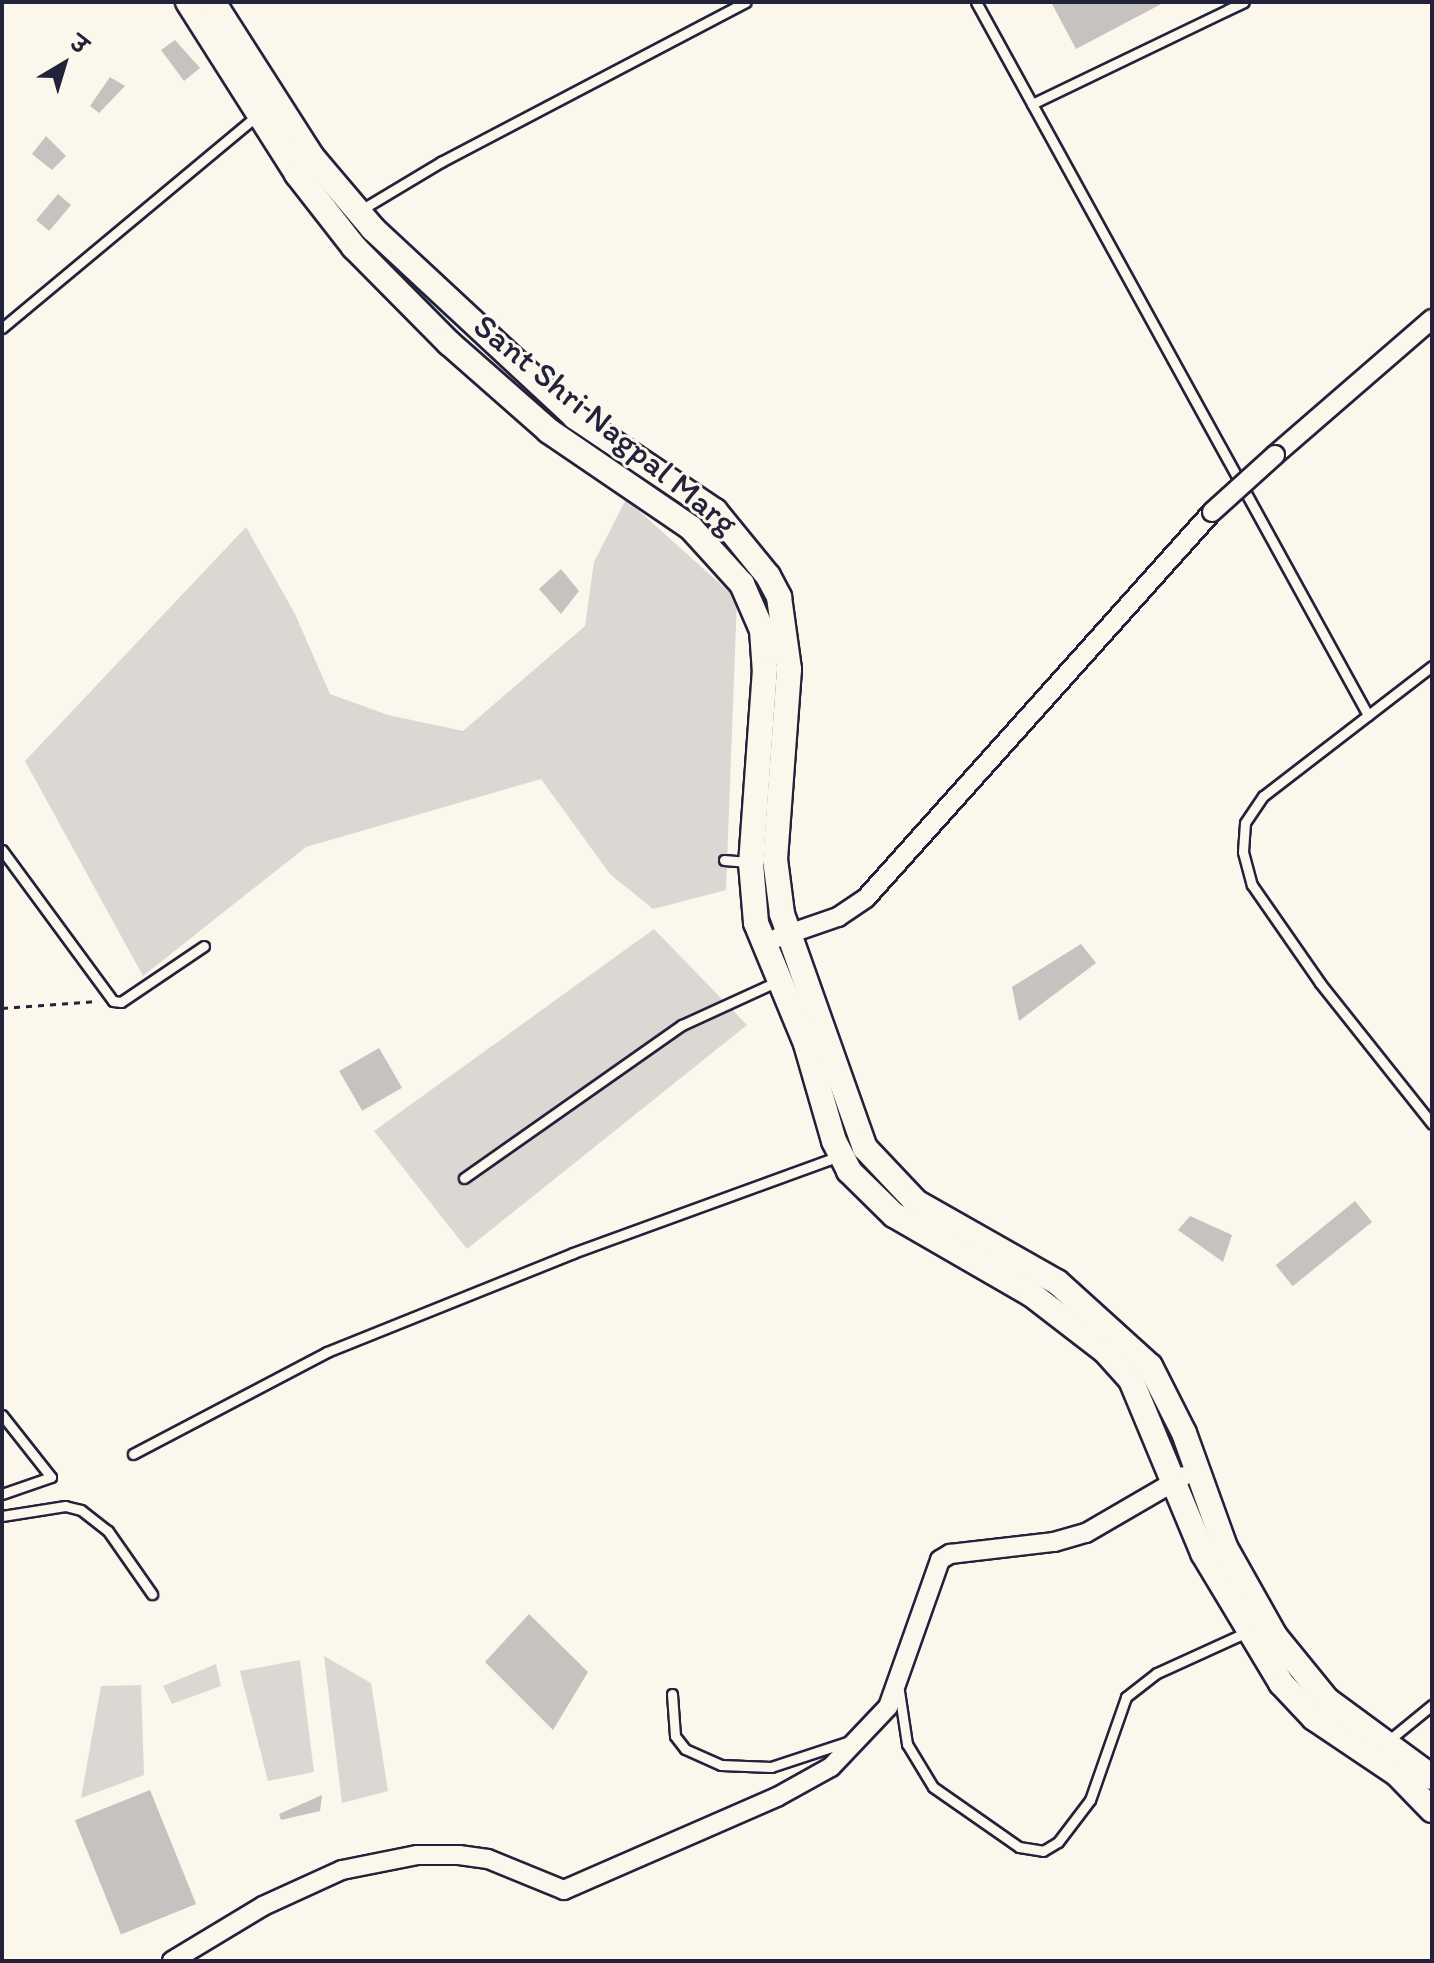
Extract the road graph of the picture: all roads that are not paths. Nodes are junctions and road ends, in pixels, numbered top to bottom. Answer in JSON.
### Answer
{"nodes":[{"id":1,"x":188,"y":2,"type":"edge"},
{"id":2,"x":213,"y":2,"type":"edge"},
{"id":3,"x":746,"y":2,"type":"edge"},
{"id":4,"x":976,"y":2,"type":"edge"},
{"id":5,"x":1244,"y":2,"type":"edge"},
{"id":6,"x":1032,"y":104,"type":"junction"},
{"id":7,"x":258,"y":115,"type":"junction"},
{"id":8,"x":357,"y":212,"type":"junction"},
{"id":9,"x":337,"y":227,"type":"junction"},
{"id":10,"x":1432,"y":319,"type":"edge"},
{"id":11,"x":2,"y":328,"type":"edge"},
{"id":12,"x":1432,"y":666,"type":"edge"},
{"id":13,"x":1368,"y":715,"type":"junction"},
{"id":14,"x":2,"y":850,"type":"edge"},
{"id":15,"x":724,"y":860,"type":"dead end"},
{"id":16,"x":751,"y":863,"type":"junction"},
{"id":17,"x":788,"y":934,"type":"junction"},
{"id":18,"x":763,"y":942,"type":"junction"},
{"id":19,"x":204,"y":946,"type":"dead end"},
{"id":20,"x":779,"y":981,"type":"junction"},
{"id":21,"x":1432,"y":1124,"type":"edge"},
{"id":22,"x":840,"y":1156,"type":"junction"},
{"id":23,"x":464,"y":1178,"type":"dead end"},
{"id":24,"x":2,"y":1415,"type":"edge"},
{"id":25,"x":133,"y":1454,"type":"dead end"},
{"id":26,"x":1196,"y":1472,"type":"junction"},
{"id":27,"x":1171,"y":1481,"type":"junction"},
{"id":28,"x":2,"y":1494,"type":"edge"},
{"id":29,"x":2,"y":1516,"type":"edge"},
{"id":30,"x":152,"y":1594,"type":"dead end"},
{"id":31,"x":1248,"y":1631,"type":"junction"},
{"id":32,"x":899,"y":1687,"type":"junction"},
{"id":33,"x":672,"y":1694,"type":"dead end"},
{"id":34,"x":1432,"y":1705,"type":"edge"},
{"id":35,"x":865,"y":1734,"type":"junction"},
{"id":36,"x":1379,"y":1749,"type":"junction"},
{"id":37,"x":1432,"y":1777,"type":"edge"},
{"id":38,"x":1432,"y":1810,"type":"edge"},
{"id":39,"x":172,"y":1961,"type":"edge"}],
"edges":[{"from":1,"to":7,"type":"street","name":"Sant Shri Nagpal Marg"},
{"from":2,"to":8,"type":"street","name":"Sant Shri Nagpal Marg"},
{"from":3,"to":8,"type":"lane"},
{"from":4,"to":6,"type":"lane"},
{"from":5,"to":6,"type":"lane"},
{"from":6,"to":13,"type":"lane"},
{"from":7,"to":9,"type":"street","name":"Sant Shri Nagpal Marg"},
{"from":7,"to":11,"type":"lane"},
{"from":8,"to":9,"type":"lane"},
{"from":8,"to":17,"type":"street","name":"Sant Shri Nagpal Marg"},
{"from":9,"to":16,"type":"street","name":"Sant Shri Nagpal Marg"},
{"from":10,"to":17,"type":"street","bridge":true},
{"from":12,"to":13,"type":"lane"},
{"from":13,"to":21,"type":"lane"},
{"from":14,"to":19,"type":"lane"},
{"from":15,"to":16,"type":"lane"},
{"from":16,"to":18,"type":"street","name":"Sant Shri Nagpal Marg"},
{"from":17,"to":18,"type":"street"},
{"from":17,"to":26,"type":"street","name":"Sant Shri Nagpal Marg"},
{"from":18,"to":20,"type":"street","name":"Sant Shri Nagpal Marg"},
{"from":20,"to":22,"type":"street","name":"Sant Shri Nagpal Marg"},
{"from":20,"to":23,"type":"lane"},
{"from":22,"to":25,"type":"lane"},
{"from":22,"to":27,"type":"street","name":"Sant Shri Nagpal Marg"},
{"from":24,"to":28,"type":"lane"},
{"from":26,"to":27,"type":"street"},
{"from":26,"to":36,"type":"street","name":"Sant Shri Nagpal Marg"},
{"from":27,"to":31,"type":"street","name":"Sant Shri Nagpal Marg"},
{"from":27,"to":32,"type":"street"},
{"from":29,"to":30,"type":"lane"},
{"from":31,"to":32,"type":"lane"},
{"from":31,"to":36,"type":"street","name":"Sant Shri Nagpal Marg"},
{"from":32,"to":35,"type":"street"},
{"from":33,"to":35,"type":"lane"},
{"from":34,"to":36,"type":"lane"},
{"from":35,"to":39,"type":"street"},
{"from":36,"to":37,"type":"street","name":"Sant Shri Nagpal Marg"},
{"from":36,"to":38,"type":"street","name":"Sant Shri Nagpal Marg"}]}
